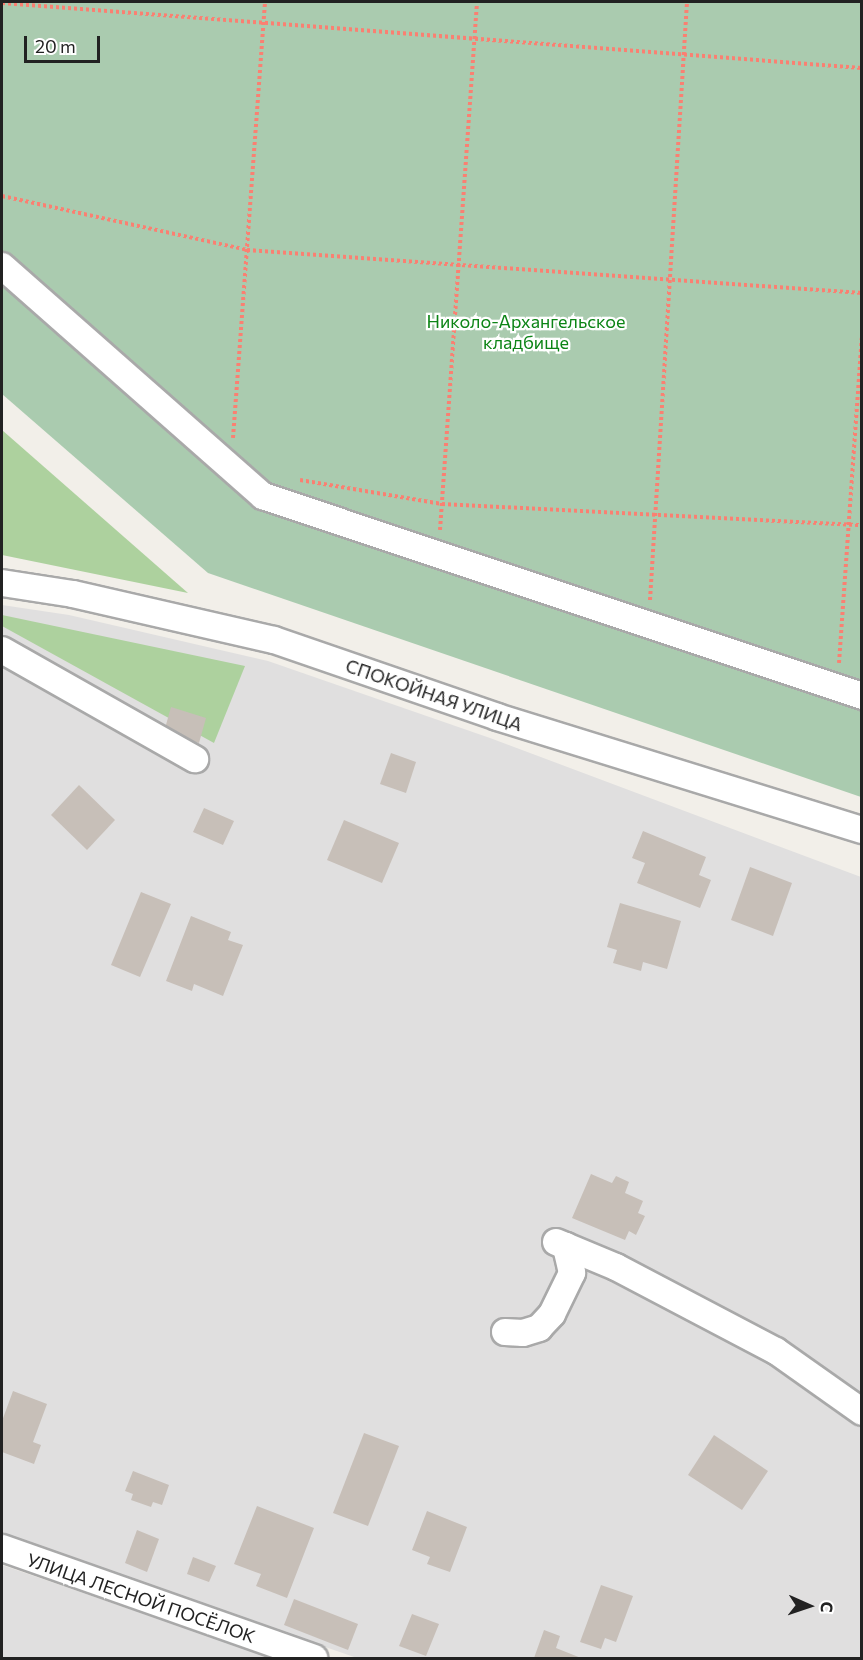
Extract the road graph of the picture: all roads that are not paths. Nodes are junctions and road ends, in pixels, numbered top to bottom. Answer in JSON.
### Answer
{"nodes":[{"id":1,"x":2,"y":266,"type":"edge"},
{"id":2,"x":2,"y":583,"type":"edge"},
{"id":3,"x":2,"y":650,"type":"edge"},
{"id":4,"x":861,"y":696,"type":"edge"},
{"id":5,"x":195,"y":759,"type":"dead end"},
{"id":6,"x":861,"y":830,"type":"edge"},
{"id":7,"x":505,"y":1332,"type":"dead end"},
{"id":8,"x":861,"y":1412,"type":"edge"},
{"id":9,"x":2,"y":1548,"type":"edge"},
{"id":10,"x":314,"y":1659,"type":"edge"}],
"edges":[{"from":1,"to":4,"type":"street"},
{"from":2,"to":6,"type":"street","name":"СПОКОЙНАЯ УЛИЦА"},
{"from":3,"to":5,"type":"street"},
{"from":7,"to":8,"type":"street"},
{"from":9,"to":10,"type":"street","name":"УЛИЦА ЛЕСНОЙ ПОСЁЛОК"}]}
